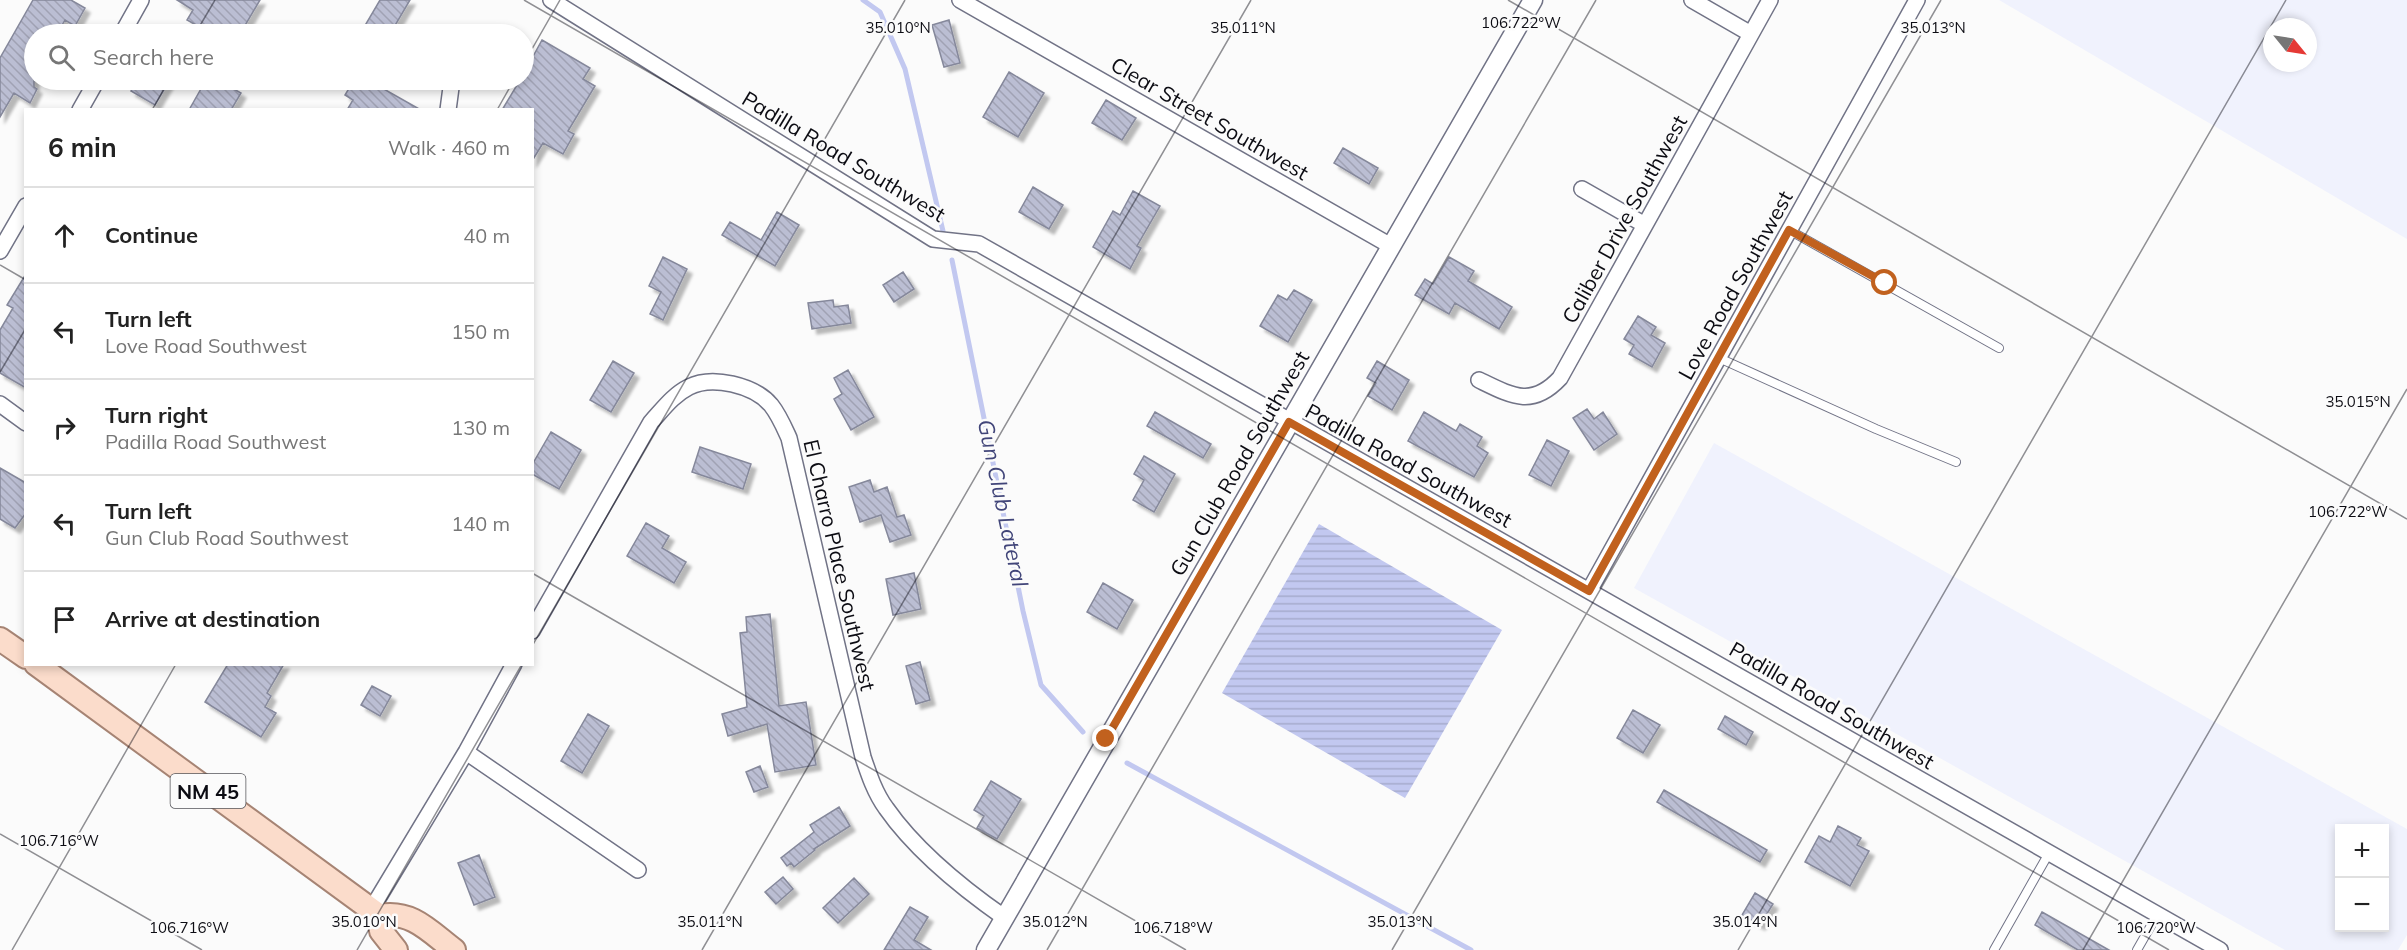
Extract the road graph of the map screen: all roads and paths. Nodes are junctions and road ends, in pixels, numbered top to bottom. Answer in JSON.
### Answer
{"nodes":[{"id":1,"x":141,"y":0,"type":"edge"},
{"id":2,"x":551,"y":0,"type":"edge"},
{"id":3,"x":960,"y":0,"type":"edge"},
{"id":4,"x":1533,"y":0,"type":"edge"},
{"id":5,"x":1692,"y":0,"type":"edge"},
{"id":6,"x":1770,"y":0,"type":"edge"},
{"id":7,"x":1917,"y":0,"type":"edge"},
{"id":8,"x":128,"y":24,"type":"edge"},
{"id":9,"x":1751,"y":34,"type":"junction"},
{"id":10,"x":91,"y":90,"type":"edge"},
{"id":11,"x":451,"y":90,"type":"edge"},
{"id":12,"x":81,"y":108,"type":"edge"},
{"id":13,"x":448,"y":108,"type":"edge"},
{"id":14,"x":1582,"y":189,"type":"dead end"},
{"id":15,"x":24,"y":209,"type":"edge"},
{"id":16,"x":1645,"y":225,"type":"junction"},
{"id":17,"x":1789,"y":230,"type":"junction"},
{"id":18,"x":1391,"y":246,"type":"junction"},
{"id":19,"x":0,"y":251,"type":"edge"},
{"id":20,"x":1999,"y":348,"type":"dead end"},
{"id":21,"x":1719,"y":358,"type":"junction"},
{"id":22,"x":1479,"y":380,"type":"dead end"},
{"id":23,"x":0,"y":404,"type":"edge"},
{"id":24,"x":24,"y":422,"type":"edge"},
{"id":25,"x":1289,"y":422,"type":"junction"},
{"id":26,"x":1956,"y":462,"type":"dead end"},
{"id":27,"x":1589,"y":591,"type":"junction"},
{"id":28,"x":534,"y":627,"type":"edge"},
{"id":29,"x":0,"y":639,"type":"edge"},
{"id":30,"x":24,"y":656,"type":"edge"},
{"id":31,"x":39,"y":666,"type":"edge"},
{"id":32,"x":513,"y":666,"type":"edge"},
{"id":33,"x":466,"y":752,"type":"junction"},
{"id":34,"x":2049,"y":853,"type":"junction"},
{"id":35,"x":638,"y":870,"type":"dead end"},
{"id":36,"x":376,"y":913,"type":"junction"},
{"id":37,"x":2157,"y":915,"type":"junction"},
{"id":38,"x":1005,"y":918,"type":"junction"},
{"id":39,"x":396,"y":950,"type":"edge"},
{"id":40,"x":454,"y":950,"type":"edge"},
{"id":41,"x":986,"y":950,"type":"edge"},
{"id":42,"x":1994,"y":950,"type":"edge"},
{"id":43,"x":2138,"y":950,"type":"edge"},
{"id":44,"x":2220,"y":950,"type":"edge"}],
"edges":[{"from":1,"to":8,"type":"street"},
{"from":2,"to":25,"type":"street","name":"Padilla Road Southwest"},
{"from":3,"to":18,"type":"street","name":"Clear Street Southwest"},
{"from":4,"to":18,"type":"street","name":"Gun Club Road Southwest"},
{"from":5,"to":9,"type":"street"},
{"from":6,"to":9,"type":"street","name":"Caliber Drive Southwest"},
{"from":7,"to":17,"type":"street","name":"Love Road Southwest"},
{"from":9,"to":16,"type":"street","name":"Caliber Drive Southwest"},
{"from":10,"to":12,"type":"street"},
{"from":11,"to":13,"type":"street"},
{"from":14,"to":16,"type":"street"},
{"from":15,"to":19,"type":"street"},
{"from":16,"to":22,"type":"street","name":"Caliber Drive Southwest"},
{"from":17,"to":20,"type":"lane"},
{"from":17,"to":21,"type":"street","name":"Love Road Southwest"},
{"from":18,"to":25,"type":"street","name":"Gun Club Road Southwest"},
{"from":21,"to":26,"type":"lane"},
{"from":21,"to":27,"type":"street","name":"Love Road Southwest"},
{"from":23,"to":24,"type":"street"},
{"from":25,"to":27,"type":"street","name":"Padilla Road Southwest"},
{"from":25,"to":38,"type":"street","name":"Gun Club Road Southwest"},
{"from":27,"to":34,"type":"street","name":"Padilla Road Southwest"},
{"from":28,"to":38,"type":"street","name":"El Charro Place Southwest"},
{"from":29,"to":30,"type":"main road"},
{"from":31,"to":36,"type":"main road","number":"NM 45"},
{"from":32,"to":33,"type":"street"},
{"from":33,"to":35,"type":"street"},
{"from":33,"to":36,"type":"street"},
{"from":34,"to":37,"type":"street","name":"Padilla Road Southwest"},
{"from":34,"to":42,"type":"lane"},
{"from":36,"to":39,"type":"main road"},
{"from":36,"to":40,"type":"main road"},
{"from":37,"to":43,"type":"lane"},
{"from":37,"to":44,"type":"street","name":"Padilla Road Southwest"},
{"from":38,"to":41,"type":"street","name":"Gun Club Road Southwest"}]}
